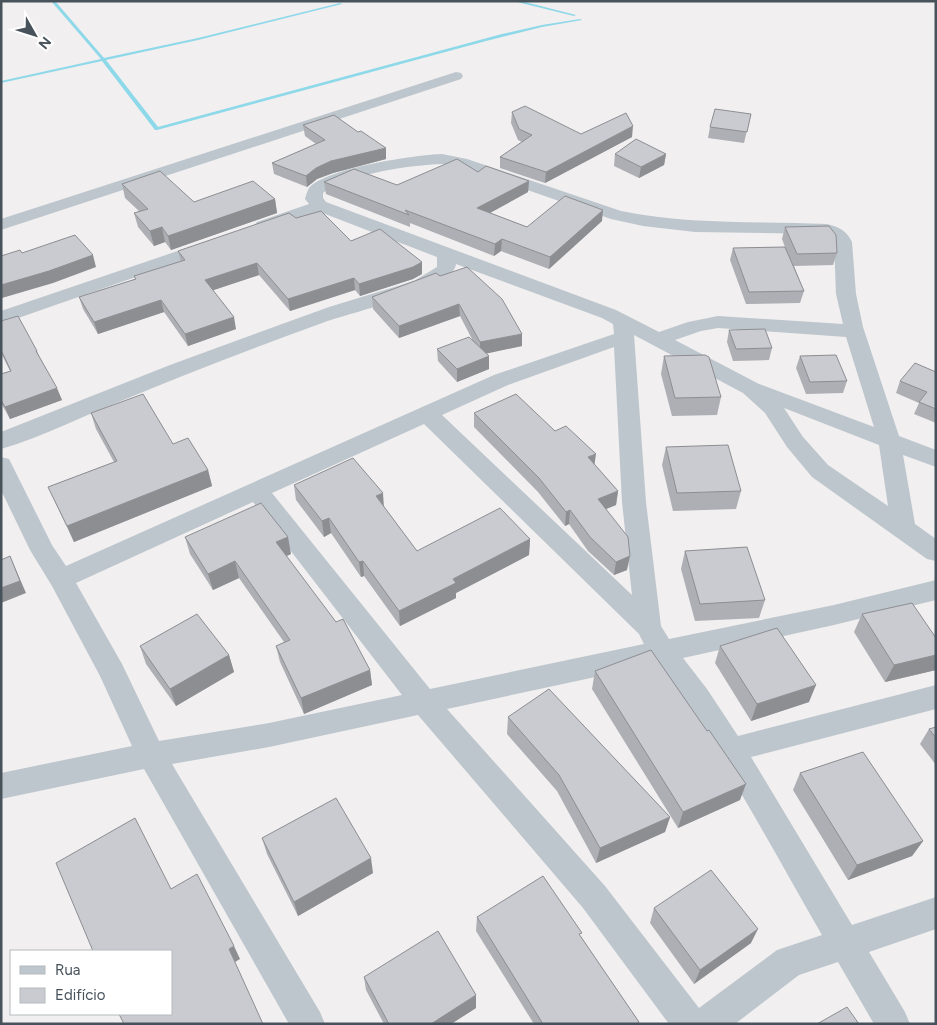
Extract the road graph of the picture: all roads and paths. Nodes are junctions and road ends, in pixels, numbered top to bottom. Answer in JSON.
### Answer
{"nodes":[{"id":1,"x":456,"y":76,"type":"dead end"},
{"id":2,"x":320,"y":206,"type":"junction"},
{"id":3,"x":1,"y":225,"type":"edge"},
{"id":4,"x":246,"y":232,"type":"edge"},
{"id":5,"x":228,"y":238,"type":"edge"},
{"id":6,"x":444,"y":253,"type":"junction"},
{"id":7,"x":1,"y":318,"type":"edge"},
{"id":8,"x":623,"y":329,"type":"junction"},
{"id":9,"x":854,"y":331,"type":"junction"},
{"id":10,"x":659,"y":340,"type":"junction"},
{"id":11,"x":750,"y":388,"type":"junction"},
{"id":12,"x":428,"y":415,"type":"junction"},
{"id":13,"x":1,"y":440,"type":"edge"},
{"id":14,"x":889,"y":440,"type":"junction"},
{"id":15,"x":936,"y":459,"type":"edge"},
{"id":16,"x":1,"y":465,"type":"edge"},
{"id":17,"x":257,"y":491,"type":"junction"},
{"id":18,"x":904,"y":528,"type":"junction"},
{"id":19,"x":936,"y":552,"type":"edge"},
{"id":20,"x":61,"y":579,"type":"junction"},
{"id":21,"x":936,"y":590,"type":"edge"},
{"id":22,"x":648,"y":627,"type":"junction"},
{"id":23,"x":662,"y":651,"type":"junction"},
{"id":24,"x":936,"y":697,"type":"edge"},
{"id":25,"x":423,"y":701,"type":"junction"},
{"id":26,"x":731,"y":750,"type":"junction"},
{"id":27,"x":151,"y":755,"type":"junction"},
{"id":28,"x":1,"y":786,"type":"edge"},
{"id":29,"x":936,"y":913,"type":"edge"},
{"id":30,"x":844,"y":943,"type":"junction"},
{"id":31,"x":308,"y":1024,"type":"edge"},
{"id":32,"x":690,"y":1024,"type":"edge"},
{"id":33,"x":706,"y":1024,"type":"edge"},
{"id":34,"x":893,"y":1024,"type":"edge"}],
"edges":[{"from":1,"to":3,"type":"street"},
{"from":2,"to":4,"type":"street"},
{"from":2,"to":6,"type":"street"},
{"from":2,"to":9,"type":"street"},
{"from":5,"to":7,"type":"street"},
{"from":6,"to":8,"type":"street"},
{"from":6,"to":13,"type":"street"},
{"from":8,"to":10,"type":"street"},
{"from":8,"to":12,"type":"street"},
{"from":8,"to":22,"type":"street"},
{"from":9,"to":10,"type":"street"},
{"from":9,"to":14,"type":"street"},
{"from":10,"to":11,"type":"street"},
{"from":11,"to":14,"type":"street"},
{"from":11,"to":18,"type":"street"},
{"from":12,"to":17,"type":"street"},
{"from":12,"to":22,"type":"street"},
{"from":14,"to":15,"type":"street"},
{"from":14,"to":18,"type":"street"},
{"from":16,"to":20,"type":"street"},
{"from":17,"to":20,"type":"street"},
{"from":17,"to":25,"type":"street"},
{"from":18,"to":19,"type":"street"},
{"from":20,"to":27,"type":"street"},
{"from":21,"to":23,"type":"street"},
{"from":22,"to":23,"type":"street"},
{"from":23,"to":25,"type":"street"},
{"from":23,"to":26,"type":"street"},
{"from":24,"to":26,"type":"street"},
{"from":25,"to":27,"type":"street"},
{"from":25,"to":32,"type":"street"},
{"from":26,"to":30,"type":"street"},
{"from":27,"to":28,"type":"street"},
{"from":27,"to":31,"type":"street"},
{"from":29,"to":30,"type":"street"},
{"from":30,"to":33,"type":"street"},
{"from":30,"to":34,"type":"street"}]}
